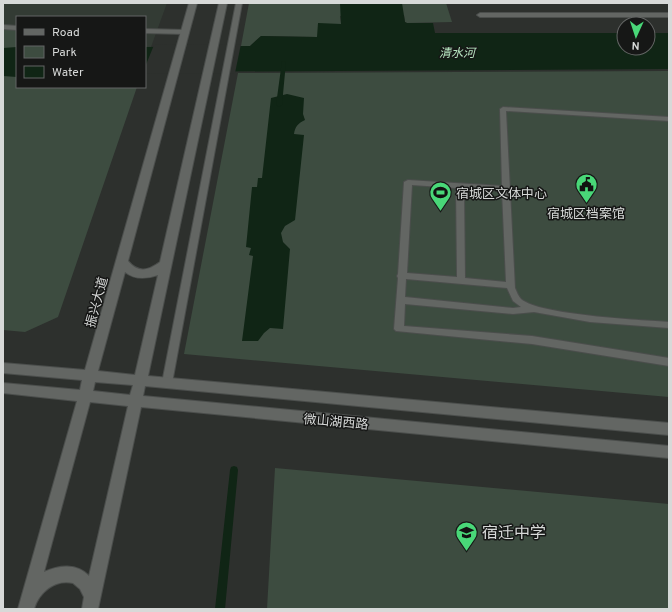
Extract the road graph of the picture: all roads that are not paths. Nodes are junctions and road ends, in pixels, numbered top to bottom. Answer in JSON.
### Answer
{"nodes":[{"id":1,"x":193,"y":3,"type":"edge"},
{"id":2,"x":223,"y":3,"type":"edge"},
{"id":3,"x":239,"y":3,"type":"edge"},
{"id":4,"x":480,"y":15,"type":"dead end"},
{"id":5,"x":669,"y":15,"type":"edge"},
{"id":6,"x":3,"y":27,"type":"edge"},
{"id":7,"x":16,"y":28,"type":"edge"},
{"id":8,"x":146,"y":31,"type":"edge"},
{"id":9,"x":185,"y":32,"type":"junction"},
{"id":10,"x":669,"y":119,"type":"edge"},
{"id":11,"x":460,"y":186,"type":"junction"},
{"id":12,"x":506,"y":189,"type":"junction"},
{"id":13,"x":122,"y":262,"type":"junction"},
{"id":14,"x":166,"y":264,"type":"junction"},
{"id":15,"x":401,"y":276,"type":"junction"},
{"id":16,"x":462,"y":281,"type":"junction"},
{"id":17,"x":511,"y":285,"type":"junction"},
{"id":18,"x":400,"y":300,"type":"junction"},
{"id":19,"x":533,"y":309,"type":"junction"},
{"id":20,"x":669,"y":325,"type":"edge"},
{"id":21,"x":669,"y":362,"type":"edge"},
{"id":22,"x":3,"y":368,"type":"edge"},
{"id":23,"x":90,"y":376,"type":"junction"},
{"id":24,"x":141,"y":381,"type":"junction"},
{"id":25,"x":167,"y":383,"type":"junction"},
{"id":26,"x":3,"y":388,"type":"edge"},
{"id":27,"x":85,"y":397,"type":"junction"},
{"id":28,"x":136,"y":402,"type":"junction"},
{"id":29,"x":669,"y":429,"type":"edge"},
{"id":30,"x":669,"y":452,"type":"edge"},
{"id":31,"x":91,"y":602,"type":"edge"},
{"id":32,"x":27,"y":604,"type":"edge"}],
"edges":[{"from":1,"to":9,"type":"main road","name":"振兴大道"},
{"from":2,"to":14,"type":"main road"},
{"from":3,"to":25,"type":"lane"},
{"from":4,"to":5,"type":"lane"},
{"from":6,"to":7,"type":"lane"},
{"from":8,"to":9,"type":"lane"},
{"from":9,"to":13,"type":"main road","name":"振兴大道"},
{"from":10,"to":12,"type":"lane"},
{"from":11,"to":12,"type":"lane"},
{"from":11,"to":15,"type":"lane"},
{"from":11,"to":16,"type":"lane"},
{"from":12,"to":17,"type":"lane"},
{"from":13,"to":14,"type":"main road"},
{"from":13,"to":23,"type":"main road","name":"振兴大道"},
{"from":14,"to":24,"type":"main road"},
{"from":15,"to":16,"type":"lane"},
{"from":15,"to":18,"type":"lane"},
{"from":16,"to":17,"type":"lane"},
{"from":17,"to":19,"type":"lane"},
{"from":18,"to":19,"type":"lane"},
{"from":18,"to":21,"type":"lane"},
{"from":19,"to":20,"type":"lane"},
{"from":22,"to":23,"type":"main road","name":"微山湖西路"},
{"from":23,"to":24,"type":"main road","name":"微山湖西路"},
{"from":23,"to":27,"type":"main road","name":"振兴大道"},
{"from":24,"to":25,"type":"main road","name":"微山湖西路"},
{"from":24,"to":28,"type":"main road"},
{"from":25,"to":29,"type":"main road","name":"微山湖西路"},
{"from":26,"to":27,"type":"main road","name":"微山湖西路"},
{"from":27,"to":28,"type":"main road","name":"微山湖西路"},
{"from":27,"to":32,"type":"main road","name":"振兴大道"},
{"from":28,"to":30,"type":"main road","name":"微山湖西路"},
{"from":28,"to":31,"type":"main road"},
{"from":31,"to":32,"type":"main road"}]}
